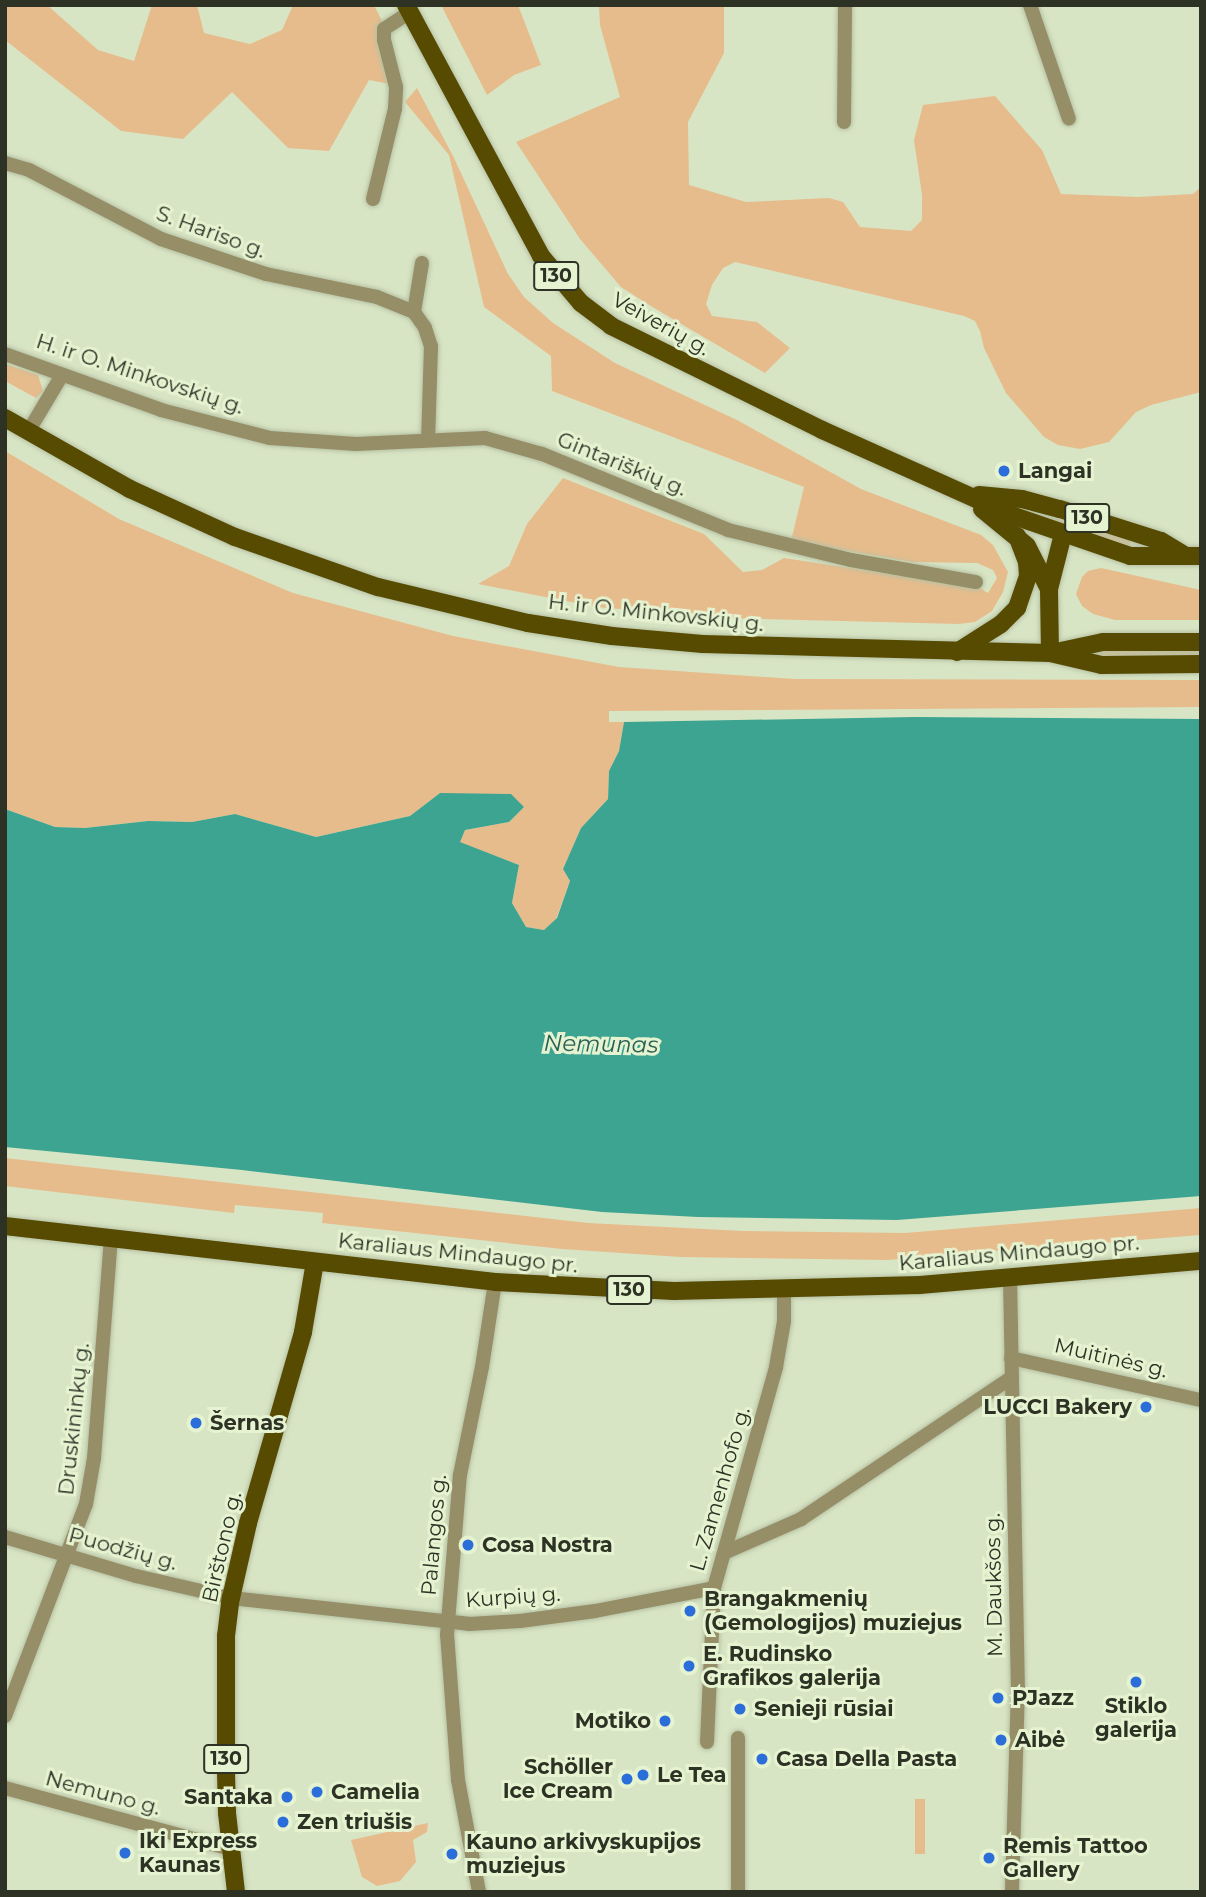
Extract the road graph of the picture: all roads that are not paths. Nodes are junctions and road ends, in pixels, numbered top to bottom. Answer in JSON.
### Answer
{"nodes":[{"id":1,"x":845,"y":5,"type":"edge"},
{"id":2,"x":1030,"y":5,"type":"edge"},
{"id":3,"x":408,"y":9,"type":"edge"},
{"id":4,"x":1069,"y":119,"type":"dead end"},
{"id":5,"x":844,"y":122,"type":"dead end"},
{"id":6,"x":5,"y":152,"type":"edge"},
{"id":7,"x":5,"y":163,"type":"edge"},
{"id":8,"x":29,"y":170,"type":"junction"},
{"id":9,"x":373,"y":199,"type":"dead end"},
{"id":10,"x":422,"y":263,"type":"dead end"},
{"id":11,"x":414,"y":312,"type":"junction"},
{"id":12,"x":5,"y":354,"type":"edge"},
{"id":13,"x":62,"y":375,"type":"junction"},
{"id":14,"x":5,"y":418,"type":"edge"},
{"id":15,"x":28,"y":432,"type":"junction"},
{"id":16,"x":428,"y":440,"type":"junction"},
{"id":17,"x":960,"y":492,"type":"junction"},
{"id":18,"x":1022,"y":499,"type":"junction"},
{"id":19,"x":1063,"y":534,"type":"junction"},
{"id":20,"x":1017,"y":536,"type":"junction"},
{"id":21,"x":1193,"y":556,"type":"edge"},
{"id":22,"x":976,"y":582,"type":"dead end"},
{"id":23,"x":1049,"y":589,"type":"junction"},
{"id":24,"x":1201,"y":642,"type":"edge"},
{"id":25,"x":957,"y":652,"type":"junction"},
{"id":26,"x":1050,"y":653,"type":"junction"},
{"id":27,"x":1201,"y":664,"type":"edge"},
{"id":28,"x":5,"y":1226,"type":"edge"},
{"id":29,"x":111,"y":1238,"type":"junction"},
{"id":30,"x":1201,"y":1261,"type":"edge"},
{"id":31,"x":315,"y":1262,"type":"junction"},
{"id":32,"x":1010,"y":1277,"type":"junction"},
{"id":33,"x":495,"y":1282,"type":"junction"},
{"id":34,"x":784,"y":1291,"type":"junction"},
{"id":35,"x":1011,"y":1358,"type":"junction"},
{"id":36,"x":1011,"y":1378,"type":"junction"},
{"id":37,"x":1201,"y":1400,"type":"edge"},
{"id":38,"x":5,"y":1537,"type":"edge"},
{"id":39,"x":726,"y":1552,"type":"junction"},
{"id":40,"x":68,"y":1556,"type":"junction"},
{"id":41,"x":714,"y":1588,"type":"junction"},
{"id":42,"x":231,"y":1598,"type":"junction"},
{"id":43,"x":448,"y":1622,"type":"junction"},
{"id":44,"x":5,"y":1716,"type":"edge"},
{"id":45,"x":738,"y":1738,"type":"dead end"},
{"id":46,"x":707,"y":1742,"type":"dead end"},
{"id":47,"x":5,"y":1788,"type":"edge"},
{"id":48,"x":231,"y":1849,"type":"junction"},
{"id":49,"x":236,"y":1892,"type":"edge"},
{"id":50,"x":479,"y":1892,"type":"edge"},
{"id":51,"x":738,"y":1892,"type":"edge"},
{"id":52,"x":1012,"y":1892,"type":"edge"}],
"edges":[{"from":1,"to":5,"type":"street"},
{"from":2,"to":4,"type":"street"},
{"from":3,"to":9,"type":"street"},
{"from":3,"to":17,"type":"main road","name":"Veiverių g.","number":"130"},
{"from":6,"to":8,"type":"street"},
{"from":7,"to":8,"type":"street","name":"S. Hariso g."},
{"from":8,"to":11,"type":"street","name":"S. Hariso g."},
{"from":10,"to":11,"type":"street"},
{"from":11,"to":16,"type":"street"},
{"from":12,"to":13,"type":"street","name":"H. ir O. Minkovskių g."},
{"from":13,"to":15,"type":"street"},
{"from":13,"to":16,"type":"street","name":"H. ir O. Minkovskių g."},
{"from":14,"to":15,"type":"main road","name":"H. ir O. Minkovskių g."},
{"from":15,"to":25,"type":"main road","name":"H. ir O. Minkovskių g."},
{"from":16,"to":22,"type":"street","name":"Gintariškių g."},
{"from":17,"to":18,"type":"main road","name":"Veiverių g.","number":"130"},
{"from":17,"to":19,"type":"main road","name":"Veiverių g.","number":"130"},
{"from":17,"to":20,"type":"main road"},
{"from":18,"to":19,"type":"main road"},
{"from":18,"to":21,"type":"main road","name":"Veiverių g.","number":"130"},
{"from":19,"to":21,"type":"main road","name":"Veiverių g.","number":"130"},
{"from":19,"to":23,"type":"main road"},
{"from":20,"to":23,"type":"main road"},
{"from":20,"to":25,"type":"main road"},
{"from":23,"to":26,"type":"main road"},
{"from":24,"to":26,"type":"main road","name":"H. ir O. Minkovskių g."},
{"from":25,"to":26,"type":"main road","name":"H. ir O. Minkovskių g."},
{"from":26,"to":27,"type":"main road","name":"H. ir O. Minkovskių g."},
{"from":28,"to":29,"type":"main road","name":"Karaliaus Mindaugo pr."},
{"from":29,"to":31,"type":"main road","name":"Karaliaus Mindaugo pr."},
{"from":29,"to":40,"type":"street","name":"Druskininkų g."},
{"from":30,"to":32,"type":"main road","name":"Karaliaus Mindaugo pr.","number":"130"},
{"from":31,"to":33,"type":"main road","name":"Karaliaus Mindaugo pr.","number":"130"},
{"from":31,"to":42,"type":"main road","name":"Birštono g.","number":"130"},
{"from":32,"to":34,"type":"main road","name":"Karaliaus Mindaugo pr.","number":"130"},
{"from":32,"to":35,"type":"street","name":"M. Daukšos g."},
{"from":33,"to":34,"type":"main road","name":"Karaliaus Mindaugo pr.","number":"130"},
{"from":33,"to":43,"type":"street","name":"Palangos g."},
{"from":34,"to":39,"type":"street","name":"L. Zamenhofo g."},
{"from":35,"to":36,"type":"street","name":"M. Daukšos g."},
{"from":35,"to":37,"type":"street","name":"Muitinės g."},
{"from":36,"to":39,"type":"street"},
{"from":36,"to":52,"type":"street","name":"M. Daukšos g."},
{"from":38,"to":40,"type":"street","name":"Puodžių g."},
{"from":39,"to":41,"type":"street","name":"L. Zamenhofo g."},
{"from":40,"to":42,"type":"street","name":"Puodžių g."},
{"from":40,"to":44,"type":"street","name":"Druskininkų g."},
{"from":41,"to":43,"type":"street","name":"Kurpių g."},
{"from":41,"to":46,"type":"street","name":"L. Zamenhofo g."},
{"from":42,"to":43,"type":"street","name":"Kurpių g."},
{"from":42,"to":48,"type":"main road","name":"Birštono g.","number":"130"},
{"from":43,"to":50,"type":"street","name":"Palangos g."},
{"from":45,"to":51,"type":"street"},
{"from":47,"to":48,"type":"street","name":"Nemuno g."},
{"from":48,"to":49,"type":"main road","number":"130"}]}
